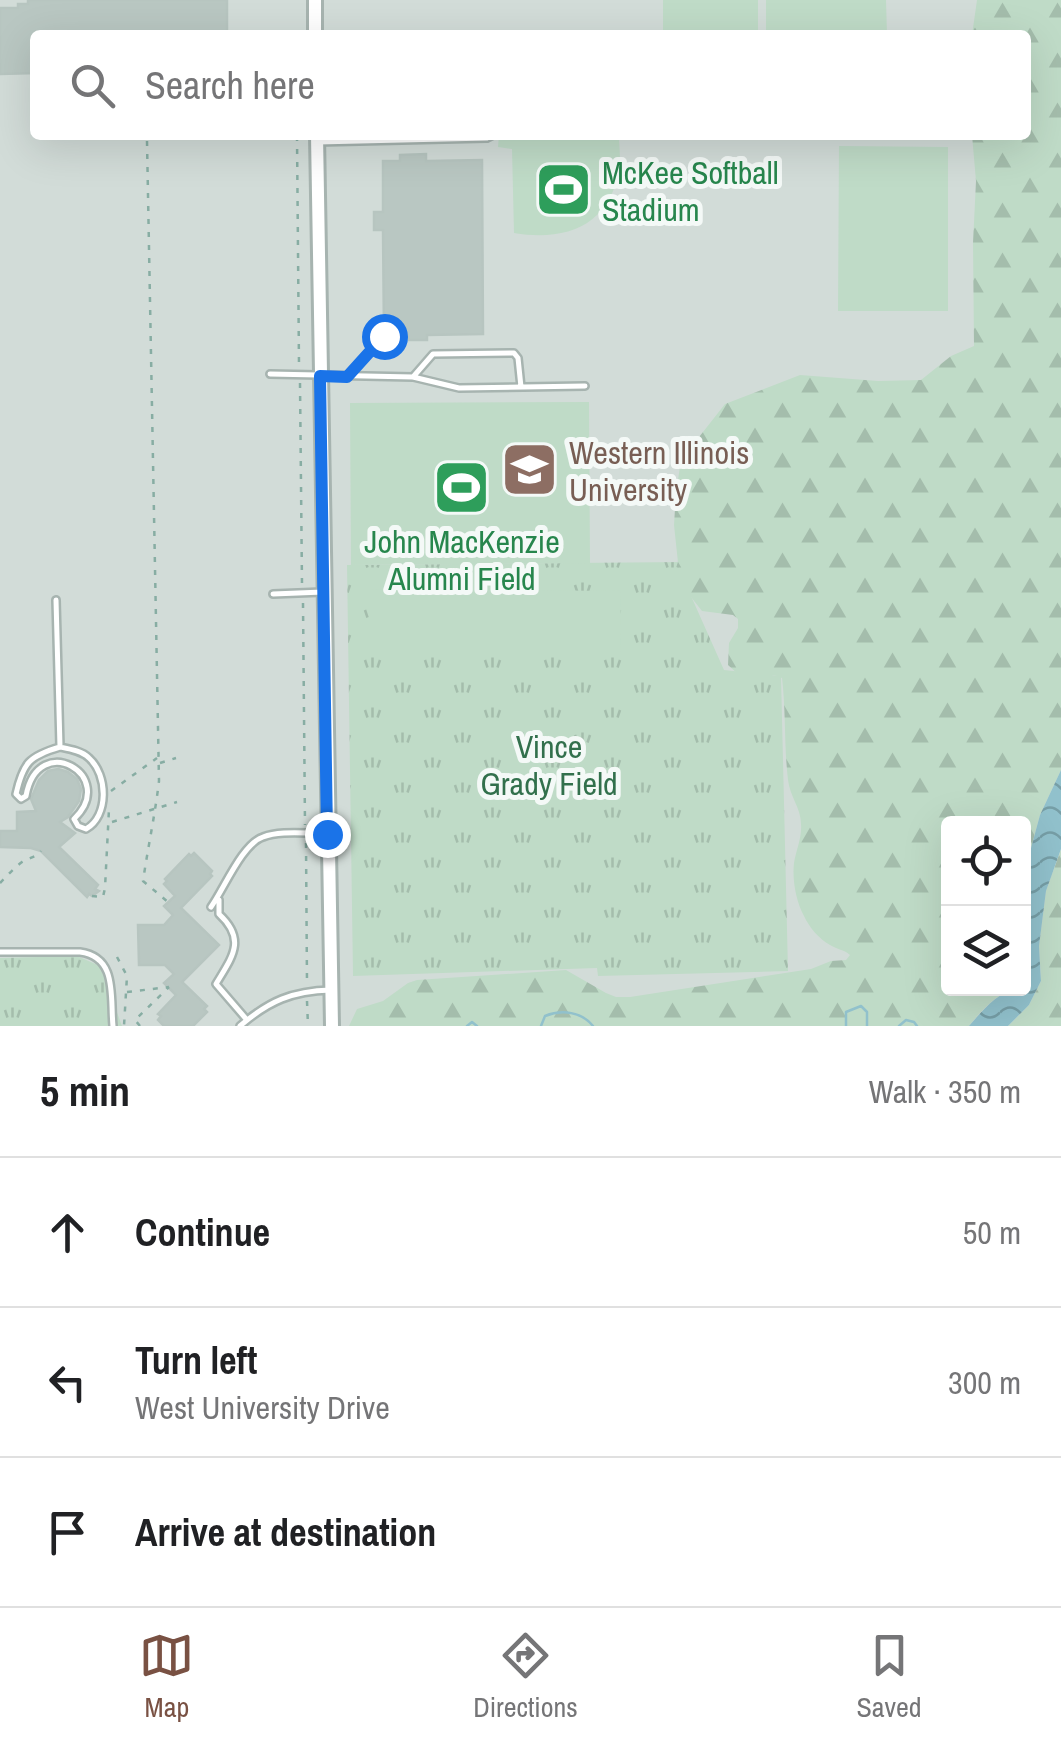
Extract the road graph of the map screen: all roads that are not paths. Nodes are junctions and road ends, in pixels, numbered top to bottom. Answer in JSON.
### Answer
{"nodes":[{"id":1,"x":315,"y":0,"type":"edge"},
{"id":2,"x":315,"y":30,"type":"edge"},
{"id":3,"x":317,"y":140,"type":"edge"},
{"id":4,"x":270,"y":374,"type":"dead end"},
{"id":5,"x":320,"y":376,"type":"junction"},
{"id":6,"x":413,"y":377,"type":"junction"},
{"id":7,"x":585,"y":386,"type":"dead end"},
{"id":8,"x":521,"y":387,"type":"junction"},
{"id":9,"x":323,"y":592,"type":"junction"},
{"id":10,"x":273,"y":594,"type":"dead end"},
{"id":11,"x":56,"y":600,"type":"dead end"},
{"id":12,"x":60,"y":747,"type":"junction"},
{"id":13,"x":327,"y":834,"type":"junction"},
{"id":14,"x":221,"y":894,"type":"junction"},
{"id":15,"x":211,"y":907,"type":"dead end"},
{"id":16,"x":0,"y":952,"type":"edge"},
{"id":17,"x":331,"y":990,"type":"junction"},
{"id":18,"x":247,"y":1020,"type":"junction"},
{"id":19,"x":113,"y":1026,"type":"edge"},
{"id":20,"x":240,"y":1026,"type":"edge"},
{"id":21,"x":332,"y":1026,"type":"edge"}],
"edges":[{"from":1,"to":2,"type":"street"},
{"from":3,"to":5,"type":"street"},
{"from":4,"to":5,"type":"lane"},
{"from":5,"to":6,"type":"lane"},
{"from":5,"to":9,"type":"street"},
{"from":6,"to":8,"type":"lane"},
{"from":6,"to":8,"type":"lane"},
{"from":7,"to":8,"type":"lane"},
{"from":9,"to":10,"type":"lane"},
{"from":9,"to":13,"type":"street"},
{"from":11,"to":12,"type":"lane"},
{"from":12,"to":12,"type":"lane"},
{"from":13,"to":14,"type":"lane"},
{"from":13,"to":17,"type":"street"},
{"from":14,"to":15,"type":"lane"},
{"from":14,"to":18,"type":"lane"},
{"from":16,"to":19,"type":"lane"},
{"from":17,"to":18,"type":"lane"},
{"from":17,"to":21,"type":"street"},
{"from":18,"to":20,"type":"lane"}]}
